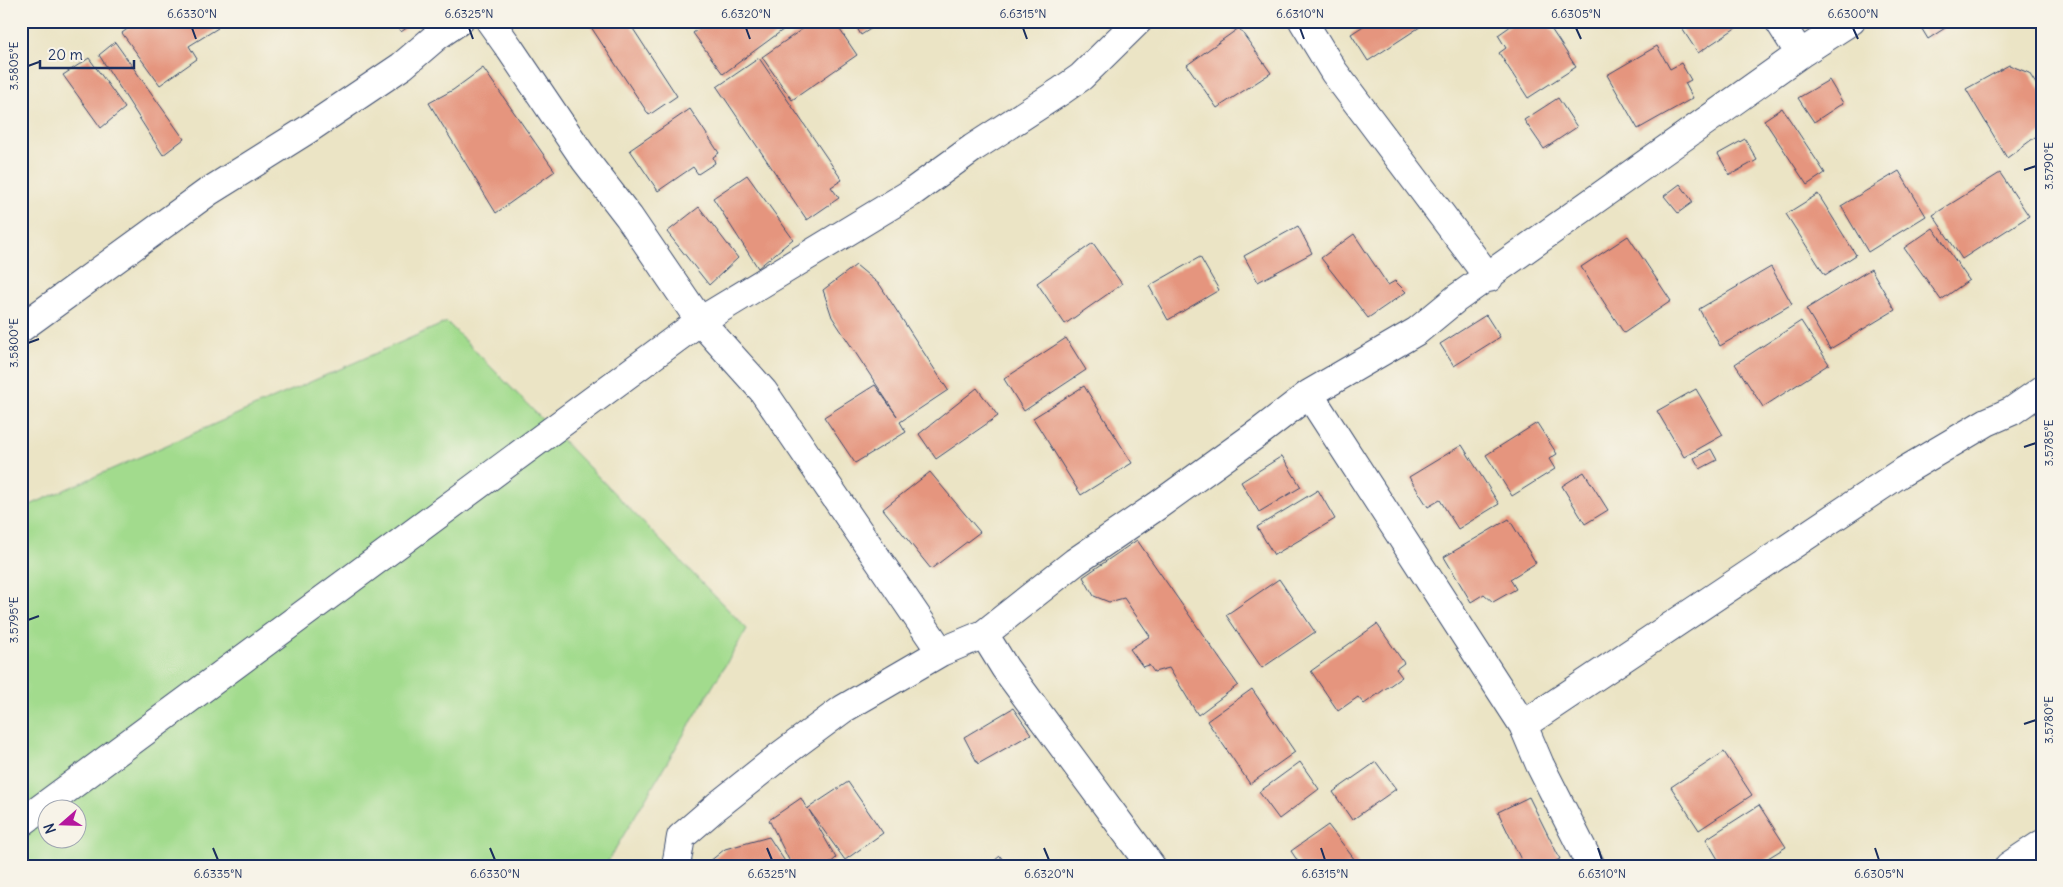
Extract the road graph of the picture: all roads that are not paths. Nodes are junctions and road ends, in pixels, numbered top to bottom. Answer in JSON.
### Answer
{"nodes":[{"id":1,"x":459,"y":21,"type":"edge"},
{"id":2,"x":490,"y":21,"type":"edge"},
{"id":3,"x":1138,"y":21,"type":"edge"},
{"id":4,"x":1304,"y":21,"type":"edge"},
{"id":5,"x":1779,"y":21,"type":"edge"},
{"id":6,"x":1851,"y":21,"type":"edge"},
{"id":7,"x":1800,"y":54,"type":"junction"},
{"id":8,"x":1489,"y":278,"type":"junction"},
{"id":9,"x":700,"y":321,"type":"junction"},
{"id":10,"x":21,"y":328,"type":"edge"},
{"id":11,"x":2042,"y":390,"type":"edge"},
{"id":12,"x":1309,"y":394,"type":"junction"},
{"id":13,"x":984,"y":634,"type":"junction"},
{"id":14,"x":941,"y":652,"type":"junction"},
{"id":15,"x":1523,"y":725,"type":"junction"},
{"id":16,"x":21,"y":823,"type":"edge"},
{"id":17,"x":2042,"y":844,"type":"edge"},
{"id":18,"x":676,"y":866,"type":"edge"},
{"id":19,"x":1151,"y":866,"type":"edge"},
{"id":20,"x":1591,"y":866,"type":"edge"},
{"id":21,"x":2009,"y":866,"type":"edge"}],
"edges":[{"from":1,"to":10,"type":"street"},
{"from":2,"to":9,"type":"street"},
{"from":3,"to":9,"type":"street"},
{"from":4,"to":8,"type":"street"},
{"from":5,"to":7,"type":"street"},
{"from":6,"to":7,"type":"street"},
{"from":7,"to":8,"type":"street"},
{"from":8,"to":12,"type":"street"},
{"from":9,"to":14,"type":"street"},
{"from":9,"to":16,"type":"street"},
{"from":11,"to":15,"type":"street"},
{"from":12,"to":13,"type":"street"},
{"from":12,"to":15,"type":"street"},
{"from":13,"to":14,"type":"street"},
{"from":13,"to":19,"type":"street"},
{"from":14,"to":18,"type":"street"},
{"from":15,"to":20,"type":"street"},
{"from":17,"to":21,"type":"street"}]}
